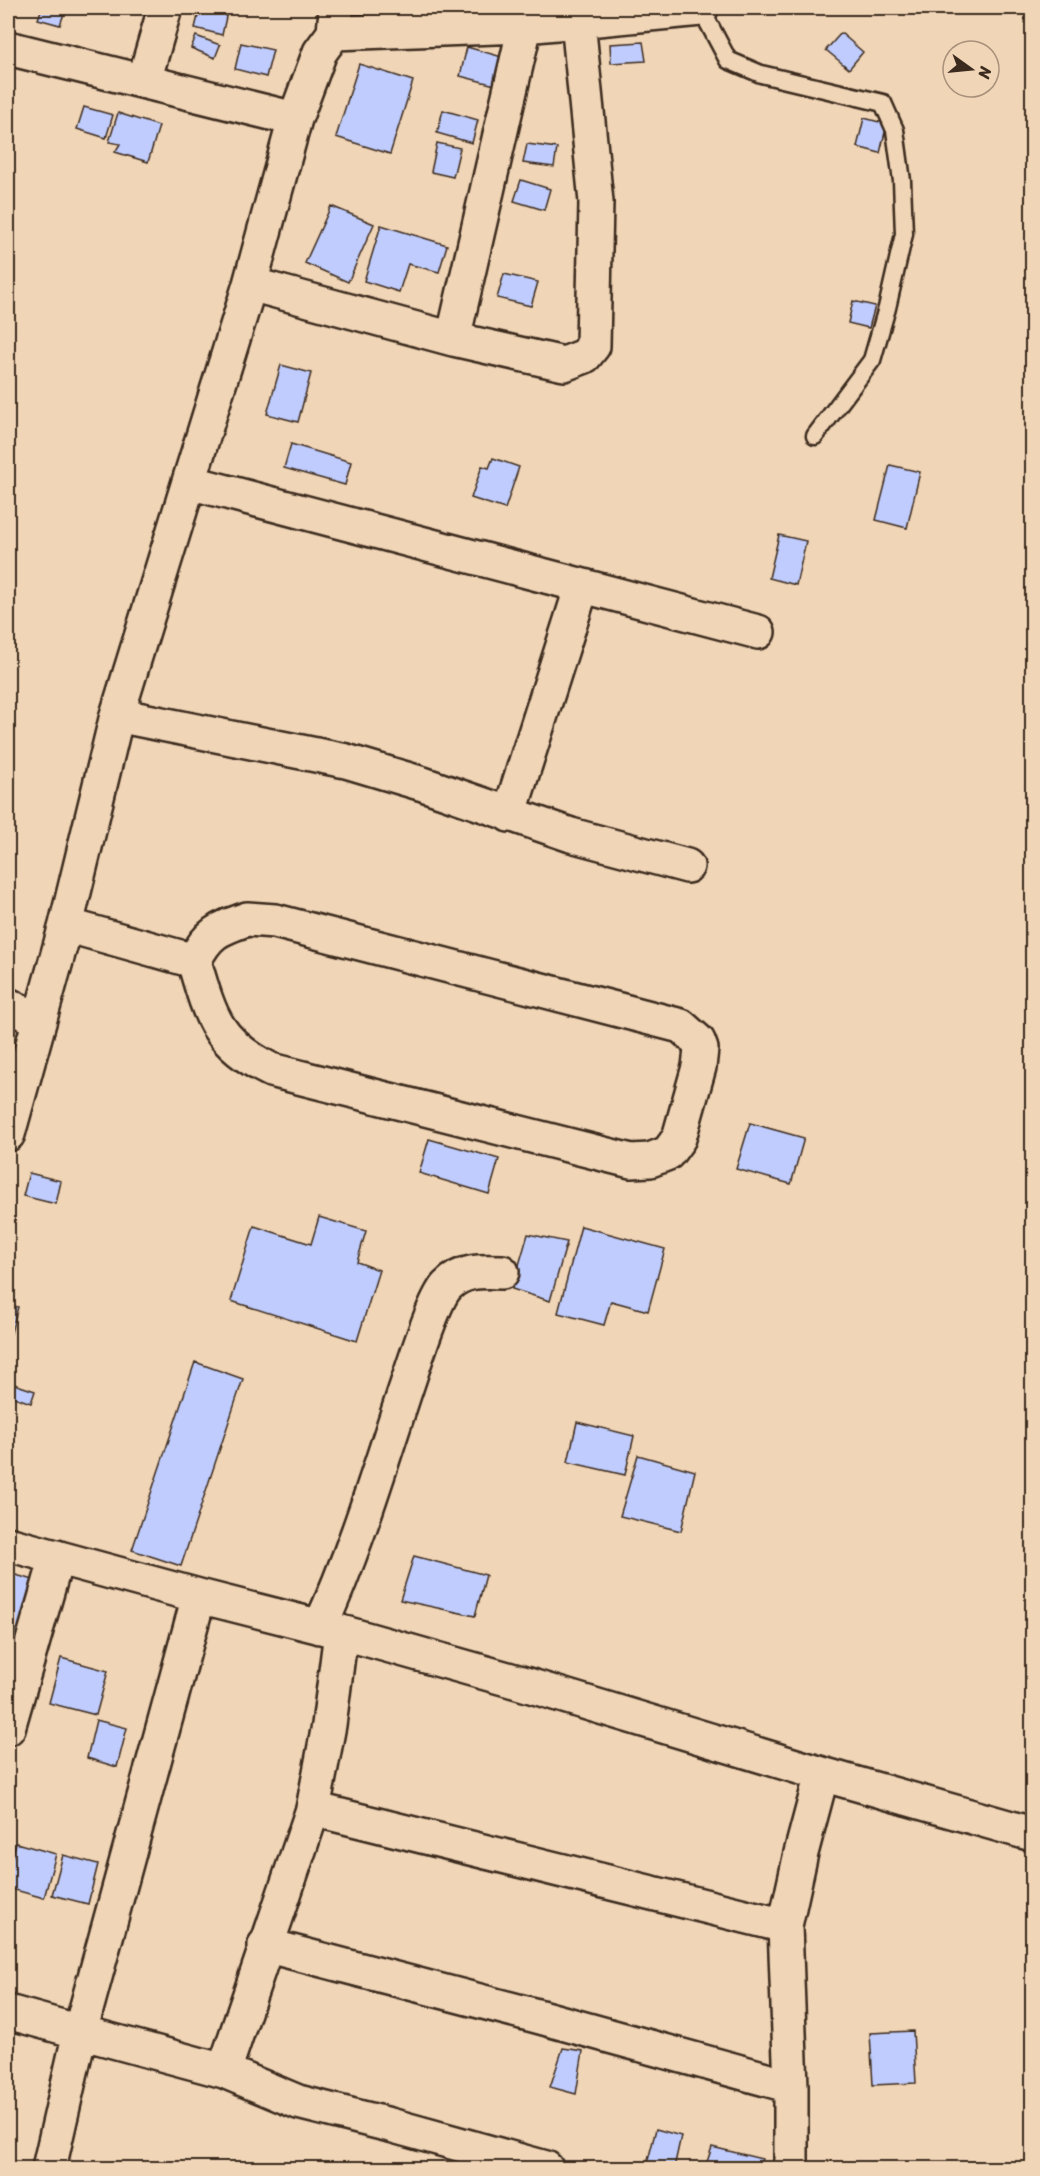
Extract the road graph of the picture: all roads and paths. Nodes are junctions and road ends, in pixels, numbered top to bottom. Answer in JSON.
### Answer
{"nodes":[{"id":1,"x":165,"y":8,"type":"edge"},
{"id":2,"x":700,"y":9,"type":"joint"},
{"id":3,"x":335,"y":20,"type":"edge"},
{"id":4,"x":578,"y":21,"type":"junction"},
{"id":5,"x":525,"y":26,"type":"junction"},
{"id":6,"x":8,"y":48,"type":"edge"},
{"id":7,"x":144,"y":81,"type":"junction"},
{"id":8,"x":295,"y":119,"type":"junction"},
{"id":9,"x":250,"y":284,"type":"junction"},
{"id":10,"x":453,"y":339,"type":"junction"},
{"id":11,"x":815,"y":436,"type":"dead end"},
{"id":12,"x":189,"y":482,"type":"junction"},
{"id":13,"x":582,"y":586,"type":"junction"},
{"id":14,"x":758,"y":632,"type":"dead end"},
{"id":15,"x":117,"y":715,"type":"junction"},
{"id":16,"x":509,"y":815,"type":"junction"},
{"id":17,"x":687,"y":866,"type":"dead end"},
{"id":18,"x":66,"y":925,"type":"junction"},
{"id":19,"x":194,"y":961,"type":"junction"},
{"id":20,"x":8,"y":1005,"type":"edge"},
{"id":21,"x":38,"y":1020,"type":"junction"},
{"id":22,"x":8,"y":1134,"type":"edge"},
{"id":23,"x":502,"y":1272,"type":"dead end"},
{"id":24,"x":8,"y":1544,"type":"edge"},
{"id":25,"x":57,"y":1557,"type":"junction"},
{"id":26,"x":199,"y":1596,"type":"junction"},
{"id":27,"x":331,"y":1629,"type":"junction"},
{"id":28,"x":8,"y":1728,"type":"edge"},
{"id":29,"x":822,"y":1774,"type":"junction"},
{"id":30,"x":313,"y":1809,"type":"junction"},
{"id":31,"x":1032,"y":1834,"type":"edge"},
{"id":32,"x":785,"y":1926,"type":"junction"},
{"id":33,"x":265,"y":1945,"type":"junction"},
{"id":34,"x":8,"y":2012,"type":"edge"},
{"id":35,"x":80,"y":2032,"type":"junction"},
{"id":36,"x":224,"y":2071,"type":"junction"},
{"id":37,"x":791,"y":2086,"type":"junction"},
{"id":38,"x":49,"y":2169,"type":"edge"},
{"id":39,"x":546,"y":2169,"type":"edge"},
{"id":40,"x":791,"y":2169,"type":"edge"}],
"edges":[{"from":1,"to":7,"type":"street"},
{"from":2,"to":4,"type":"street"},
{"from":2,"to":11,"type":"lane"},
{"from":3,"to":5,"type":"street"},
{"from":3,"to":8,"type":"street"},
{"from":4,"to":5,"type":"street"},
{"from":4,"to":10,"type":"street"},
{"from":5,"to":10,"type":"street"},
{"from":6,"to":7,"type":"street"},
{"from":7,"to":8,"type":"street"},
{"from":8,"to":9,"type":"street"},
{"from":9,"to":10,"type":"street"},
{"from":9,"to":12,"type":"street"},
{"from":12,"to":13,"type":"street"},
{"from":12,"to":15,"type":"street"},
{"from":13,"to":14,"type":"street"},
{"from":13,"to":16,"type":"street"},
{"from":15,"to":16,"type":"street"},
{"from":15,"to":18,"type":"street"},
{"from":16,"to":17,"type":"street"},
{"from":18,"to":19,"type":"street"},
{"from":18,"to":21,"type":"street"},
{"from":19,"to":19,"type":"street"},
{"from":20,"to":21,"type":"street"},
{"from":21,"to":22,"type":"street"},
{"from":23,"to":27,"type":"street"},
{"from":24,"to":25,"type":"street"},
{"from":25,"to":26,"type":"street"},
{"from":25,"to":28,"type":"street"},
{"from":26,"to":27,"type":"street"},
{"from":26,"to":35,"type":"street"},
{"from":27,"to":29,"type":"street"},
{"from":27,"to":30,"type":"street"},
{"from":29,"to":31,"type":"street"},
{"from":29,"to":32,"type":"street"},
{"from":30,"to":32,"type":"street"},
{"from":30,"to":33,"type":"street"},
{"from":32,"to":37,"type":"street"},
{"from":33,"to":36,"type":"street"},
{"from":33,"to":37,"type":"street"},
{"from":34,"to":35,"type":"street"},
{"from":35,"to":36,"type":"street"},
{"from":35,"to":38,"type":"street"},
{"from":36,"to":39,"type":"street"},
{"from":37,"to":40,"type":"street"}]}
